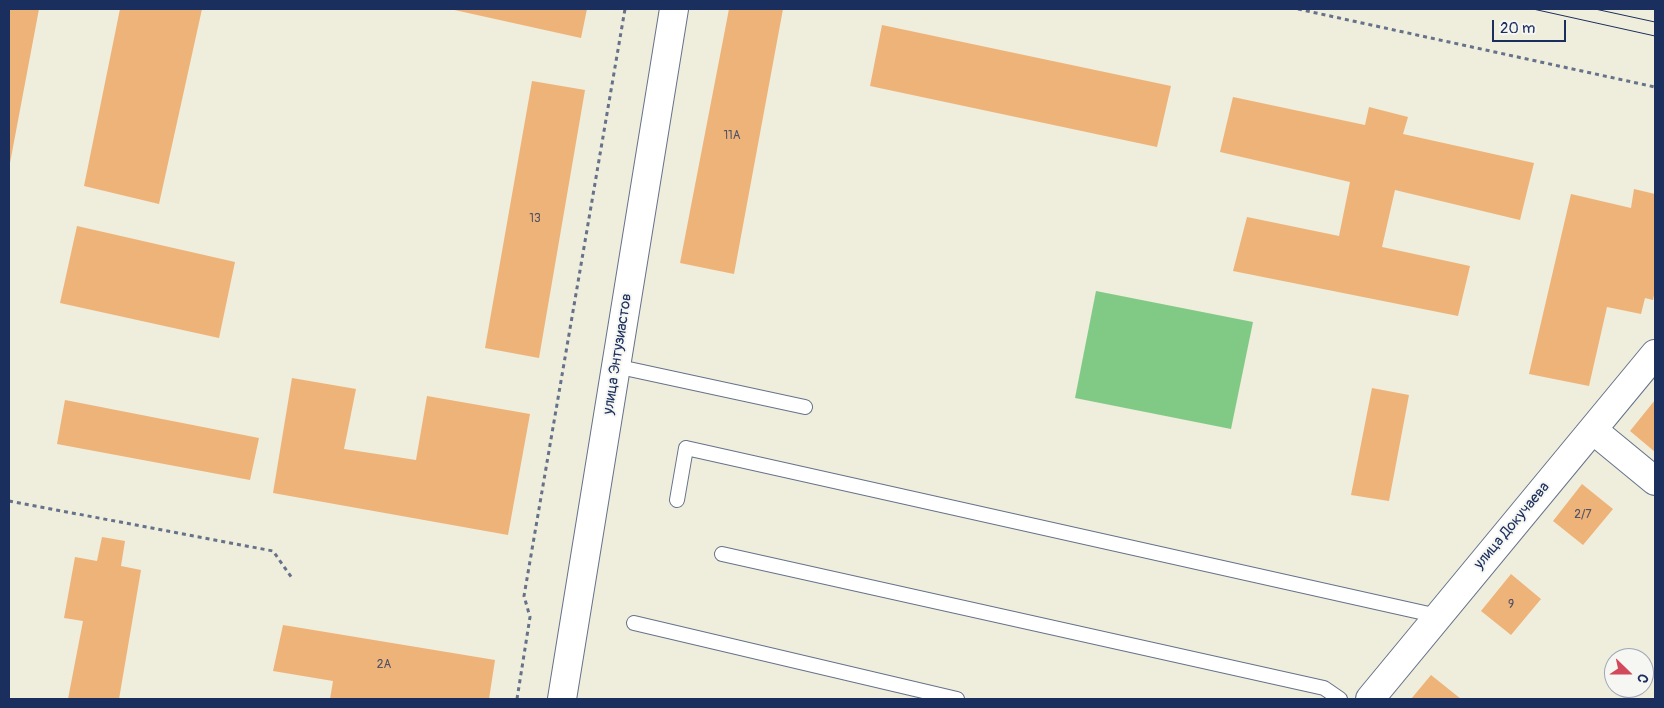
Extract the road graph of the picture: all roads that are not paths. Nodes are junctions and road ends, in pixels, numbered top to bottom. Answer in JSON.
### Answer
{"nodes":[{"id":1,"x":674,"y":9,"type":"edge"},
{"id":2,"x":1655,"y":354,"type":"edge"},
{"id":3,"x":615,"y":366,"type":"junction"},
{"id":4,"x":805,"y":407,"type":"dead end"},
{"id":5,"x":1593,"y":430,"type":"junction"},
{"id":6,"x":1655,"y":481,"type":"edge"},
{"id":7,"x":677,"y":500,"type":"dead end"},
{"id":8,"x":722,"y":554,"type":"dead end"},
{"id":9,"x":1438,"y":616,"type":"junction"},
{"id":10,"x":634,"y":623,"type":"dead end"},
{"id":11,"x":562,"y":699,"type":"edge"},
{"id":12,"x":957,"y":699,"type":"edge"},
{"id":13,"x":1340,"y":699,"type":"edge"},
{"id":14,"x":1370,"y":699,"type":"edge"}],
"edges":[{"from":1,"to":3,"type":"street","name":"улица Энтузиастов"},
{"from":2,"to":5,"type":"street","name":"улица Докучаева"},
{"from":3,"to":4,"type":"lane"},
{"from":3,"to":11,"type":"street","name":"улица Энтузиастов"},
{"from":5,"to":6,"type":"street"},
{"from":5,"to":9,"type":"street","name":"улица Докучаева"},
{"from":7,"to":9,"type":"lane"},
{"from":8,"to":13,"type":"lane"},
{"from":9,"to":14,"type":"street","name":"улица Докучаева"},
{"from":10,"to":12,"type":"lane"}]}
